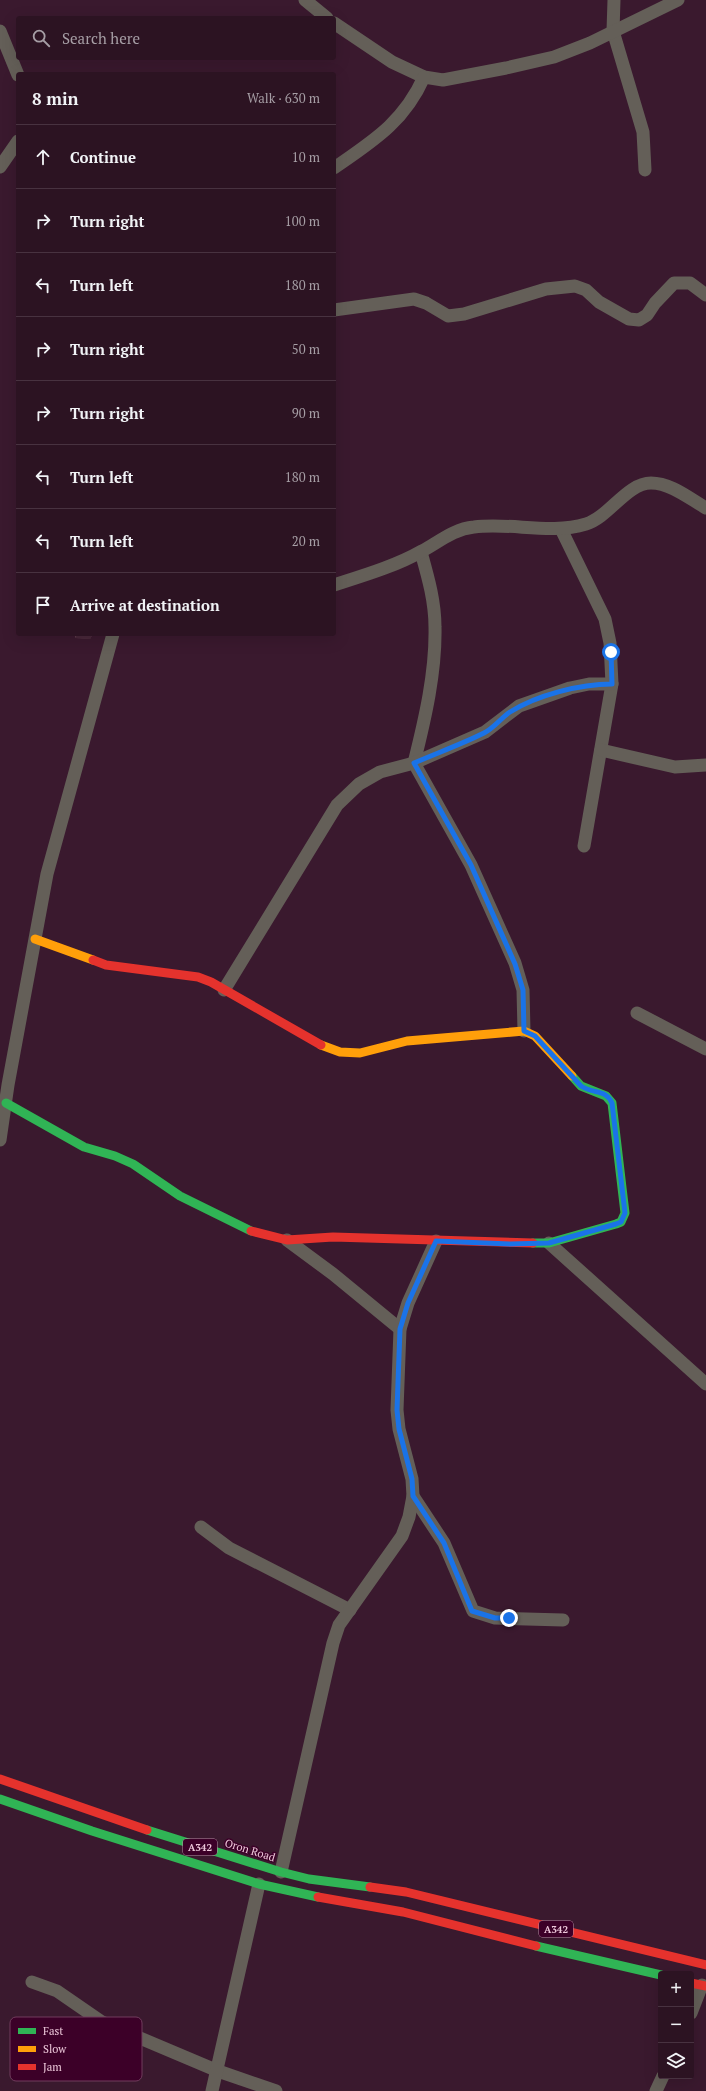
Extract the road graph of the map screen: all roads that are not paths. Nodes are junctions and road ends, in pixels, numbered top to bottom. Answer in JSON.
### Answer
{"nodes":[{"id":1,"x":305,"y":0,"type":"edge"},
{"id":2,"x":614,"y":0,"type":"edge"},
{"id":3,"x":678,"y":0,"type":"edge"},
{"id":4,"x":325,"y":16,"type":"edge"},
{"id":5,"x":336,"y":24,"type":"edge"},
{"id":6,"x":0,"y":31,"type":"edge"},
{"id":7,"x":613,"y":31,"type":"junction"},
{"id":8,"x":17,"y":72,"type":"edge"},
{"id":9,"x":424,"y":77,"type":"junction"},
{"id":10,"x":16,"y":144,"type":"edge"},
{"id":11,"x":0,"y":167,"type":"edge"},
{"id":12,"x":336,"y":167,"type":"edge"},
{"id":13,"x":645,"y":170,"type":"dead end"},
{"id":14,"x":706,"y":295,"type":"edge"},
{"id":15,"x":336,"y":310,"type":"edge"},
{"id":16,"x":706,"y":508,"type":"edge"},
{"id":17,"x":561,"y":529,"type":"junction"},
{"id":18,"x":421,"y":552,"type":"junction"},
{"id":19,"x":336,"y":584,"type":"edge"},
{"id":20,"x":112,"y":636,"type":"edge"},
{"id":21,"x":612,"y":684,"type":"junction"},
{"id":22,"x":601,"y":750,"type":"junction"},
{"id":23,"x":414,"y":763,"type":"junction"},
{"id":24,"x":706,"y":765,"type":"edge"},
{"id":25,"x":584,"y":846,"type":"dead end"},
{"id":26,"x":35,"y":939,"type":"junction"},
{"id":27,"x":224,"y":990,"type":"junction"},
{"id":28,"x":637,"y":1013,"type":"dead end"},
{"id":29,"x":524,"y":1031,"type":"junction"},
{"id":30,"x":706,"y":1049,"type":"edge"},
{"id":31,"x":4,"y":1086,"type":"edge"},
{"id":32,"x":6,"y":1103,"type":"junction"},
{"id":33,"x":0,"y":1140,"type":"edge"},
{"id":34,"x":287,"y":1240,"type":"junction"},
{"id":35,"x":436,"y":1241,"type":"junction"},
{"id":36,"x":549,"y":1243,"type":"junction"},
{"id":37,"x":400,"y":1329,"type":"junction"},
{"id":38,"x":706,"y":1384,"type":"edge"},
{"id":39,"x":413,"y":1496,"type":"junction"},
{"id":40,"x":201,"y":1527,"type":"dead end"},
{"id":41,"x":350,"y":1610,"type":"junction"},
{"id":42,"x":563,"y":1620,"type":"dead end"},
{"id":43,"x":0,"y":1779,"type":"edge"},
{"id":44,"x":0,"y":1799,"type":"edge"},
{"id":45,"x":281,"y":1872,"type":"junction"},
{"id":46,"x":259,"y":1884,"type":"junction"},
{"id":47,"x":706,"y":1965,"type":"edge"},
{"id":48,"x":658,"y":1974,"type":"edge"},
{"id":49,"x":32,"y":1982,"type":"dead end"},
{"id":50,"x":700,"y":1985,"type":"edge"},
{"id":51,"x":693,"y":2007,"type":"edge"},
{"id":52,"x":95,"y":2017,"type":"edge"},
{"id":53,"x":142,"y":2039,"type":"edge"},
{"id":54,"x":218,"y":2071,"type":"junction"},
{"id":55,"x":662,"y":2079,"type":"edge"},
{"id":56,"x":212,"y":2091,"type":"edge"},
{"id":57,"x":276,"y":2091,"type":"edge"},
{"id":58,"x":656,"y":2091,"type":"edge"}],
"edges":[{"from":1,"to":4,"type":"street"},
{"from":2,"to":7,"type":"street"},
{"from":3,"to":7,"type":"street"},
{"from":5,"to":9,"type":"street"},
{"from":6,"to":8,"type":"street"},
{"from":7,"to":9,"type":"street"},
{"from":7,"to":13,"type":"street"},
{"from":9,"to":12,"type":"street"},
{"from":10,"to":11,"type":"street"},
{"from":14,"to":15,"type":"street"},
{"from":16,"to":17,"type":"street"},
{"from":17,"to":18,"type":"street"},
{"from":17,"to":21,"type":"street"},
{"from":18,"to":19,"type":"street"},
{"from":18,"to":23,"type":"street"},
{"from":20,"to":26,"type":"street"},
{"from":21,"to":22,"type":"street"},
{"from":21,"to":23,"type":"street"},
{"from":22,"to":24,"type":"street"},
{"from":22,"to":25,"type":"street"},
{"from":23,"to":27,"type":"street"},
{"from":23,"to":29,"type":"street"},
{"from":26,"to":27,"type":"main road"},
{"from":26,"to":31,"type":"street"},
{"from":27,"to":29,"type":"main road"},
{"from":28,"to":30,"type":"street"},
{"from":29,"to":36,"type":"main road"},
{"from":31,"to":32,"type":"street"},
{"from":32,"to":33,"type":"street"},
{"from":32,"to":34,"type":"main road"},
{"from":34,"to":35,"type":"main road"},
{"from":34,"to":37,"type":"street"},
{"from":35,"to":36,"type":"main road"},
{"from":35,"to":37,"type":"street"},
{"from":36,"to":38,"type":"street"},
{"from":37,"to":39,"type":"street"},
{"from":39,"to":41,"type":"street"},
{"from":39,"to":42,"type":"street"},
{"from":40,"to":41,"type":"street"},
{"from":41,"to":45,"type":"street"},
{"from":43,"to":45,"type":"main road","name":"Oron Road","number":"A342"},
{"from":44,"to":46,"type":"main road","number":"A342"},
{"from":45,"to":47,"type":"main road","name":"Oron Road","number":"A342"},
{"from":46,"to":48,"type":"main road","number":"A342"},
{"from":46,"to":54,"type":"street"},
{"from":49,"to":52,"type":"street"},
{"from":50,"to":51,"type":"street"},
{"from":53,"to":54,"type":"street"},
{"from":54,"to":56,"type":"street"},
{"from":54,"to":57,"type":"street"},
{"from":55,"to":58,"type":"street"}]}
